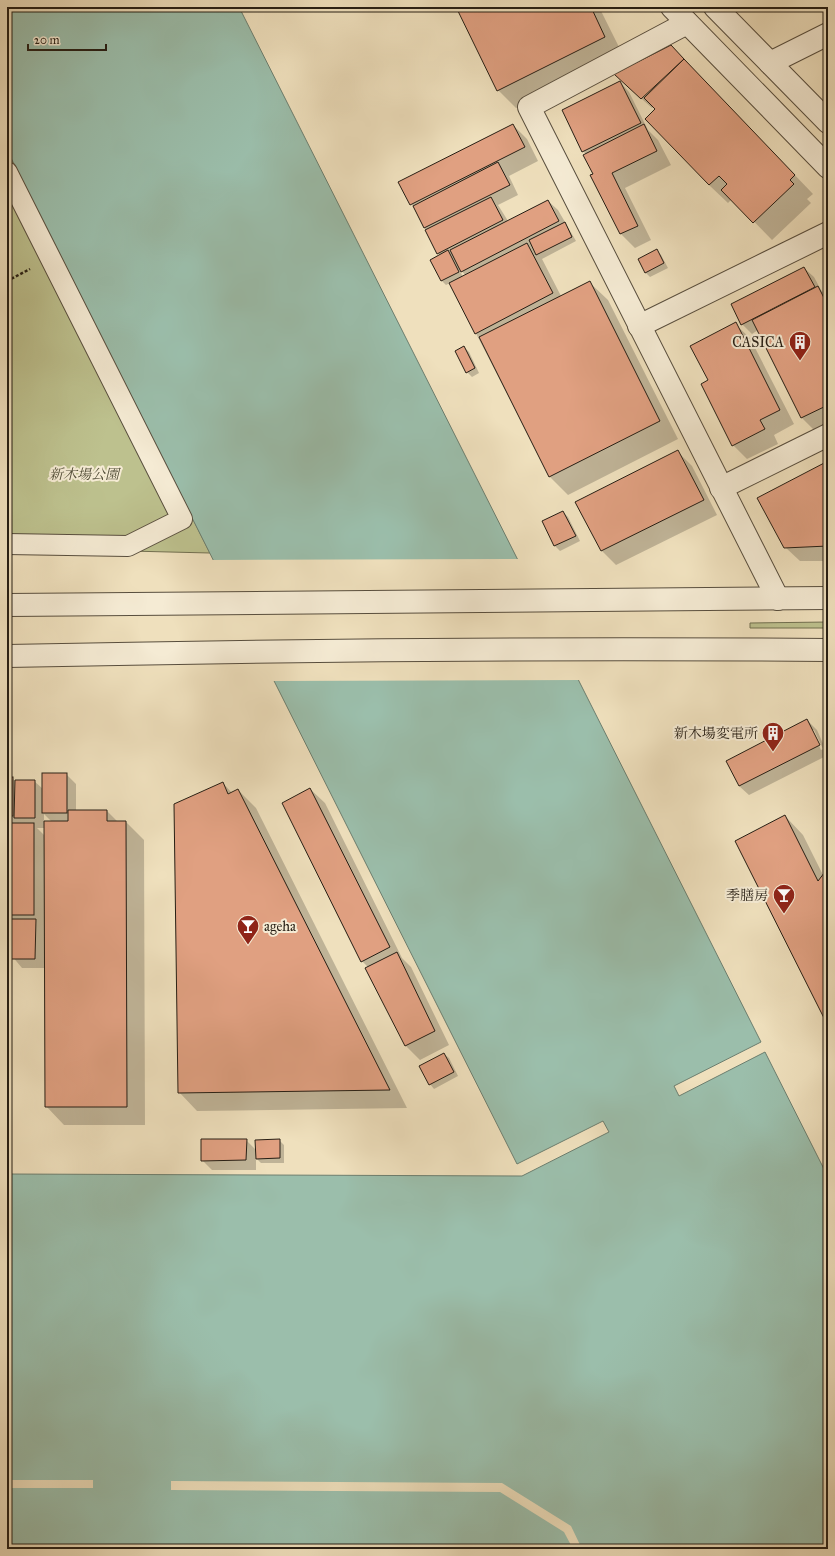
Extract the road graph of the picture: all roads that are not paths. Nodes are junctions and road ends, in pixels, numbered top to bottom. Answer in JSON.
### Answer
{"nodes":[{"id":1,"x":672,"y":7,"type":"edge"},
{"id":2,"x":715,"y":7,"type":"edge"},
{"id":3,"x":687,"y":23,"type":"junction"},
{"id":4,"x":828,"y":34,"type":"edge"},
{"id":5,"x":770,"y":63,"type":"junction"},
{"id":6,"x":828,"y":122,"type":"edge"},
{"id":7,"x":828,"y":167,"type":"edge"},
{"id":8,"x":7,"y":172,"type":"edge"},
{"id":9,"x":828,"y":233,"type":"edge"},
{"id":10,"x":640,"y":326,"type":"junction"},
{"id":11,"x":828,"y":435,"type":"edge"},
{"id":12,"x":721,"y":488,"type":"junction"},
{"id":13,"x":7,"y":544,"type":"edge"},
{"id":14,"x":828,"y":598,"type":"edge"},
{"id":15,"x":778,"y":599,"type":"junction"},
{"id":16,"x":7,"y":605,"type":"edge"},
{"id":17,"x":828,"y":650,"type":"edge"},
{"id":18,"x":7,"y":656,"type":"edge"}],
"edges":[{"from":1,"to":3,"type":"street"},
{"from":2,"to":5,"type":"street"},
{"from":3,"to":7,"type":"street"},
{"from":3,"to":10,"type":"street"},
{"from":4,"to":5,"type":"street"},
{"from":5,"to":6,"type":"street"},
{"from":8,"to":13,"type":"street"},
{"from":9,"to":10,"type":"street"},
{"from":10,"to":12,"type":"street"},
{"from":11,"to":12,"type":"street"},
{"from":12,"to":15,"type":"street"},
{"from":14,"to":15,"type":"street"},
{"from":15,"to":16,"type":"street"},
{"from":17,"to":18,"type":"street"}]}
